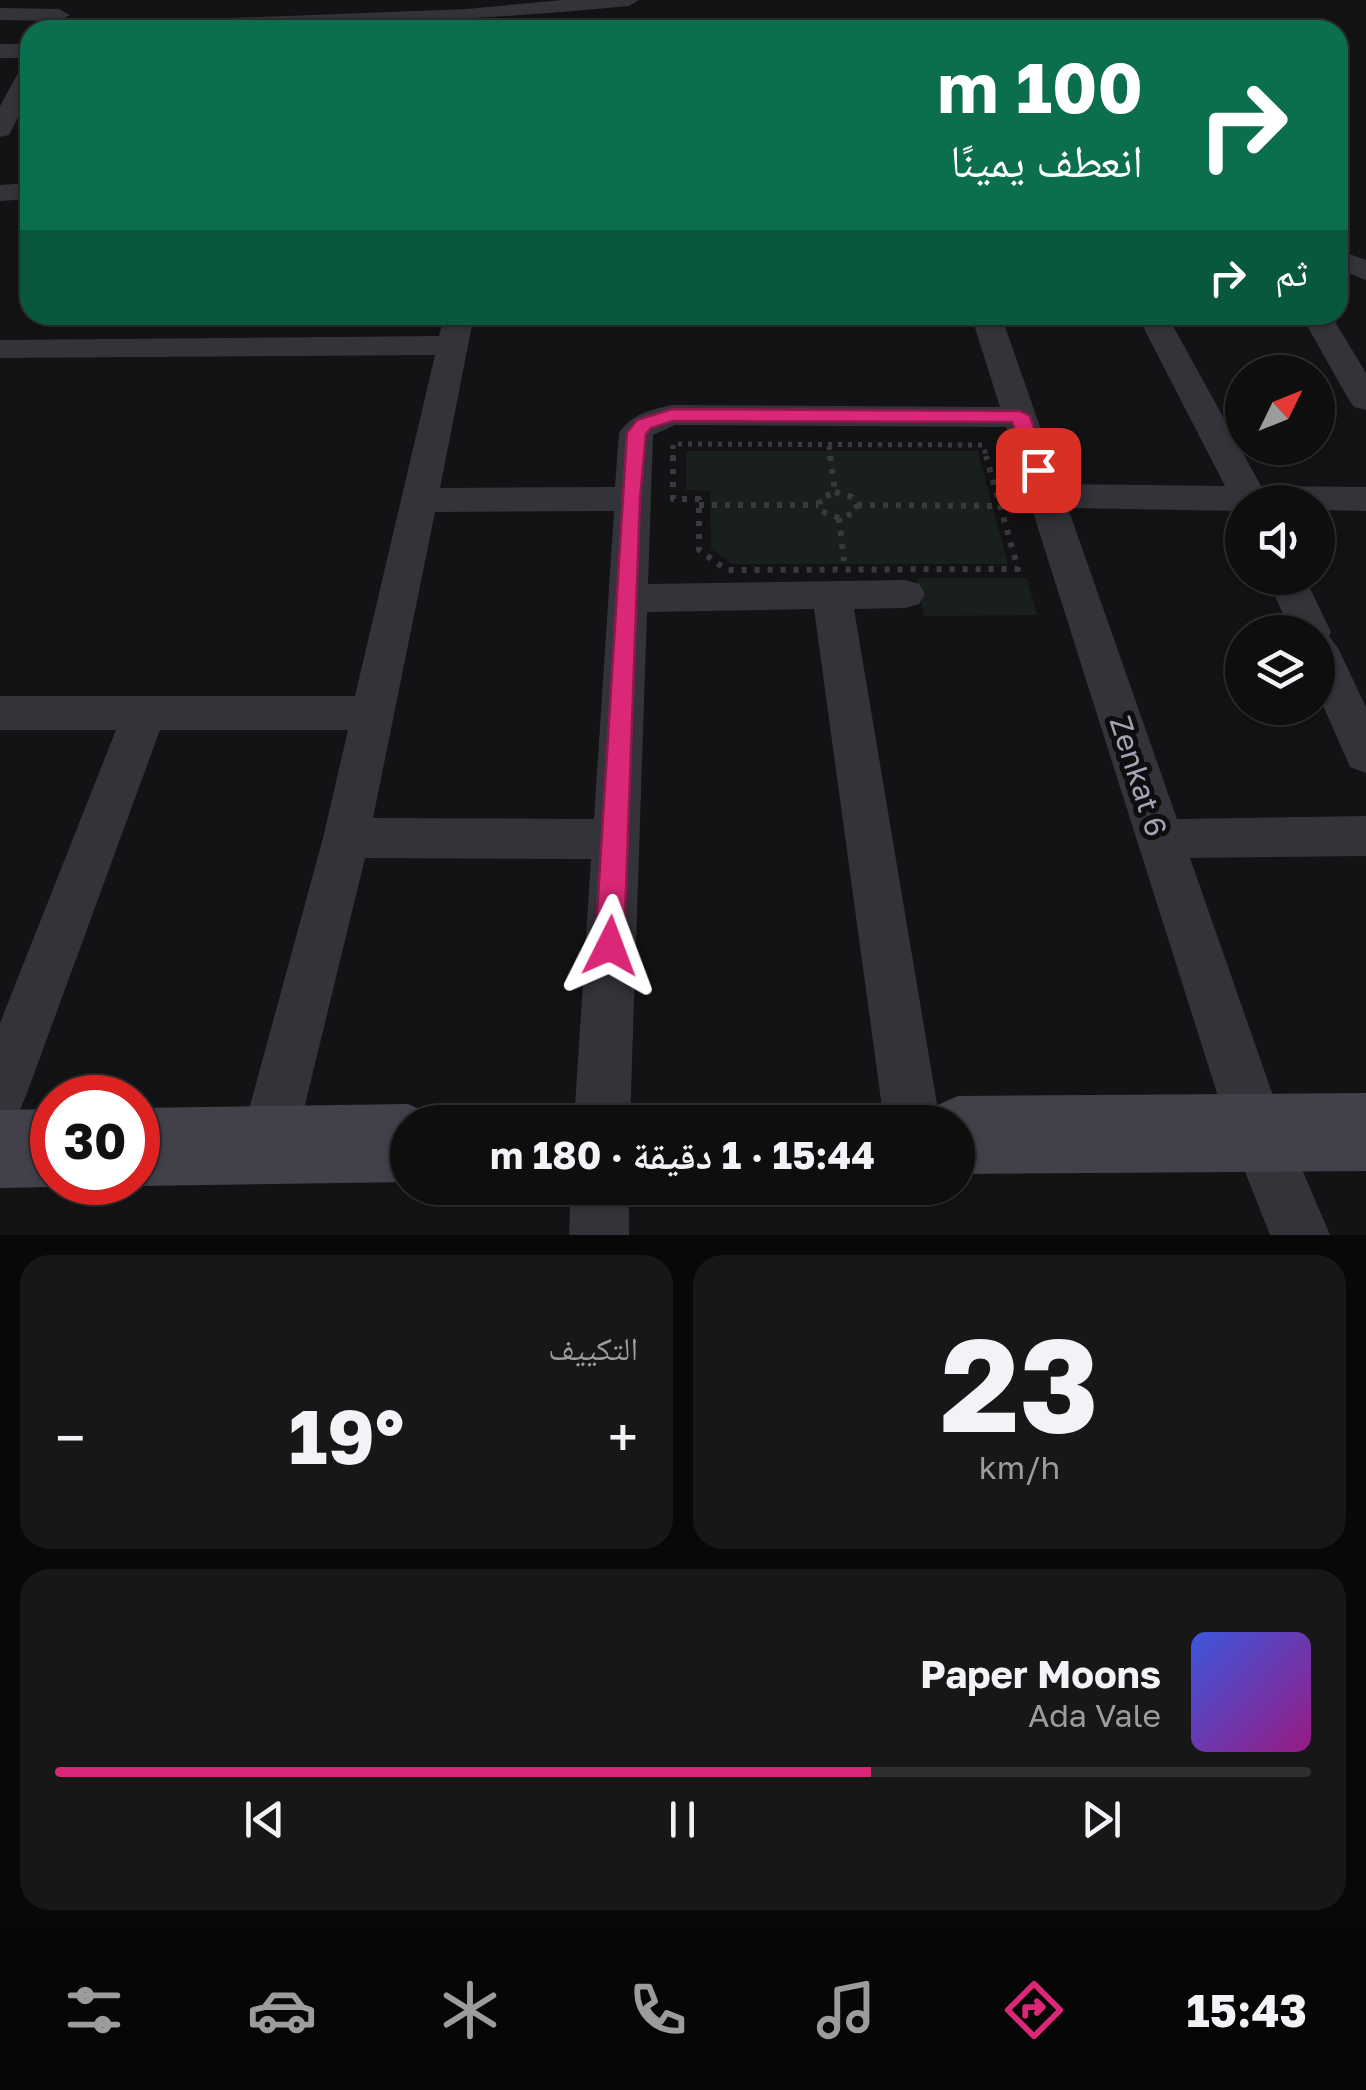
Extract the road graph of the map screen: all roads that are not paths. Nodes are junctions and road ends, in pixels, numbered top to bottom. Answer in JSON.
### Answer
{"nodes":[{"id":1,"x":623,"y":6,"type":"edge"},
{"id":2,"x":409,"y":8,"type":"edge"},
{"id":3,"x":0,"y":14,"type":"edge"},
{"id":4,"x":59,"y":15,"type":"edge"},
{"id":5,"x":323,"y":20,"type":"edge"},
{"id":6,"x":459,"y":20,"type":"edge"},
{"id":7,"x":486,"y":20,"type":"edge"},
{"id":8,"x":20,"y":93,"type":"edge"},
{"id":9,"x":0,"y":132,"type":"edge"},
{"id":10,"x":143,"y":325,"type":"edge"},
{"id":11,"x":299,"y":325,"type":"edge"},
{"id":12,"x":989,"y":325,"type":"edge"},
{"id":13,"x":1157,"y":325,"type":"edge"},
{"id":14,"x":1327,"y":325,"type":"edge"},
{"id":15,"x":456,"y":330,"type":"edge"},
{"id":16,"x":290,"y":346,"type":"junction"},
{"id":17,"x":129,"y":347,"type":"junction"},
{"id":18,"x":1352,"y":349,"type":"edge"},
{"id":19,"x":0,"y":350,"type":"edge"},
{"id":20,"x":1366,"y":400,"type":"edge"},
{"id":21,"x":1020,"y":416,"type":"junction"},
{"id":22,"x":1243,"y":485,"type":"edge"},
{"id":23,"x":630,"y":499,"type":"junction"},
{"id":24,"x":1225,"y":499,"type":"edge"},
{"id":25,"x":1335,"y":499,"type":"edge"},
{"id":26,"x":1366,"y":499,"type":"edge"},
{"id":27,"x":419,"y":500,"type":"junction"},
{"id":28,"x":1048,"y":501,"type":"junction"},
{"id":29,"x":905,"y":594,"type":"dead end"},
{"id":30,"x":832,"y":595,"type":"junction"},
{"id":31,"x":627,"y":598,"type":"junction"},
{"id":32,"x":1335,"y":686,"type":"edge"},
{"id":33,"x":145,"y":711,"type":"junction"},
{"id":34,"x":0,"y":713,"type":"edge"},
{"id":35,"x":374,"y":713,"type":"junction"},
{"id":36,"x":1366,"y":755,"type":"edge"},
{"id":37,"x":1366,"y":836,"type":"edge"},
{"id":38,"x":346,"y":838,"type":"junction"},
{"id":39,"x":614,"y":839,"type":"junction"},
{"id":40,"x":1160,"y":840,"type":"junction"},
{"id":41,"x":0,"y":1093,"type":"edge"},
{"id":42,"x":603,"y":1105,"type":"edge"},
{"id":43,"x":909,"y":1105,"type":"edge"},
{"id":44,"x":1257,"y":1131,"type":"junction"},
{"id":45,"x":1366,"y":1132,"type":"edge"},
{"id":46,"x":975,"y":1135,"type":"edge"},
{"id":47,"x":390,"y":1143,"type":"edge"},
{"id":48,"x":267,"y":1146,"type":"junction"},
{"id":49,"x":160,"y":1147,"type":"edge"},
{"id":50,"x":30,"y":1148,"type":"edge"},
{"id":51,"x":0,"y":1149,"type":"edge"},
{"id":52,"x":600,"y":1205,"type":"edge"},
{"id":53,"x":599,"y":1235,"type":"edge"},
{"id":54,"x":1300,"y":1235,"type":"edge"}],
"edges":[{"from":1,"to":7,"type":"street"},
{"from":2,"to":5,"type":"street"},
{"from":2,"to":6,"type":"street"},
{"from":3,"to":4,"type":"street"},
{"from":8,"to":9,"type":"street"},
{"from":10,"to":17,"type":"street"},
{"from":11,"to":16,"type":"street"},
{"from":12,"to":21,"type":"street","name":"Zenkat 6"},
{"from":13,"to":22,"type":"street"},
{"from":14,"to":18,"type":"street"},
{"from":15,"to":16,"type":"street"},
{"from":15,"to":27,"type":"street"},
{"from":16,"to":17,"type":"street"},
{"from":17,"to":19,"type":"street"},
{"from":18,"to":20,"type":"street"},
{"from":21,"to":23,"type":"street"},
{"from":21,"to":28,"type":"street","name":"Zenkat 6"},
{"from":23,"to":27,"type":"street"},
{"from":23,"to":31,"type":"street"},
{"from":24,"to":28,"type":"street"},
{"from":25,"to":26,"type":"street"},
{"from":27,"to":35,"type":"street"},
{"from":28,"to":40,"type":"street","name":"Zenkat 6"},
{"from":29,"to":30,"type":"street"},
{"from":30,"to":31,"type":"street"},
{"from":30,"to":43,"type":"street"},
{"from":31,"to":39,"type":"street"},
{"from":32,"to":36,"type":"street"},
{"from":33,"to":34,"type":"street"},
{"from":33,"to":35,"type":"street"},
{"from":33,"to":41,"type":"street"},
{"from":35,"to":38,"type":"street"},
{"from":37,"to":40,"type":"street"},
{"from":38,"to":39,"type":"street"},
{"from":38,"to":48,"type":"street"},
{"from":39,"to":42,"type":"street"},
{"from":40,"to":44,"type":"street","name":"Zenkat 6"},
{"from":44,"to":45,"type":"street"},
{"from":44,"to":46,"type":"street"},
{"from":44,"to":54,"type":"street","name":"Zenkat 6"},
{"from":47,"to":48,"type":"street"},
{"from":48,"to":49,"type":"street"},
{"from":50,"to":51,"type":"street"},
{"from":52,"to":53,"type":"street"}]}
